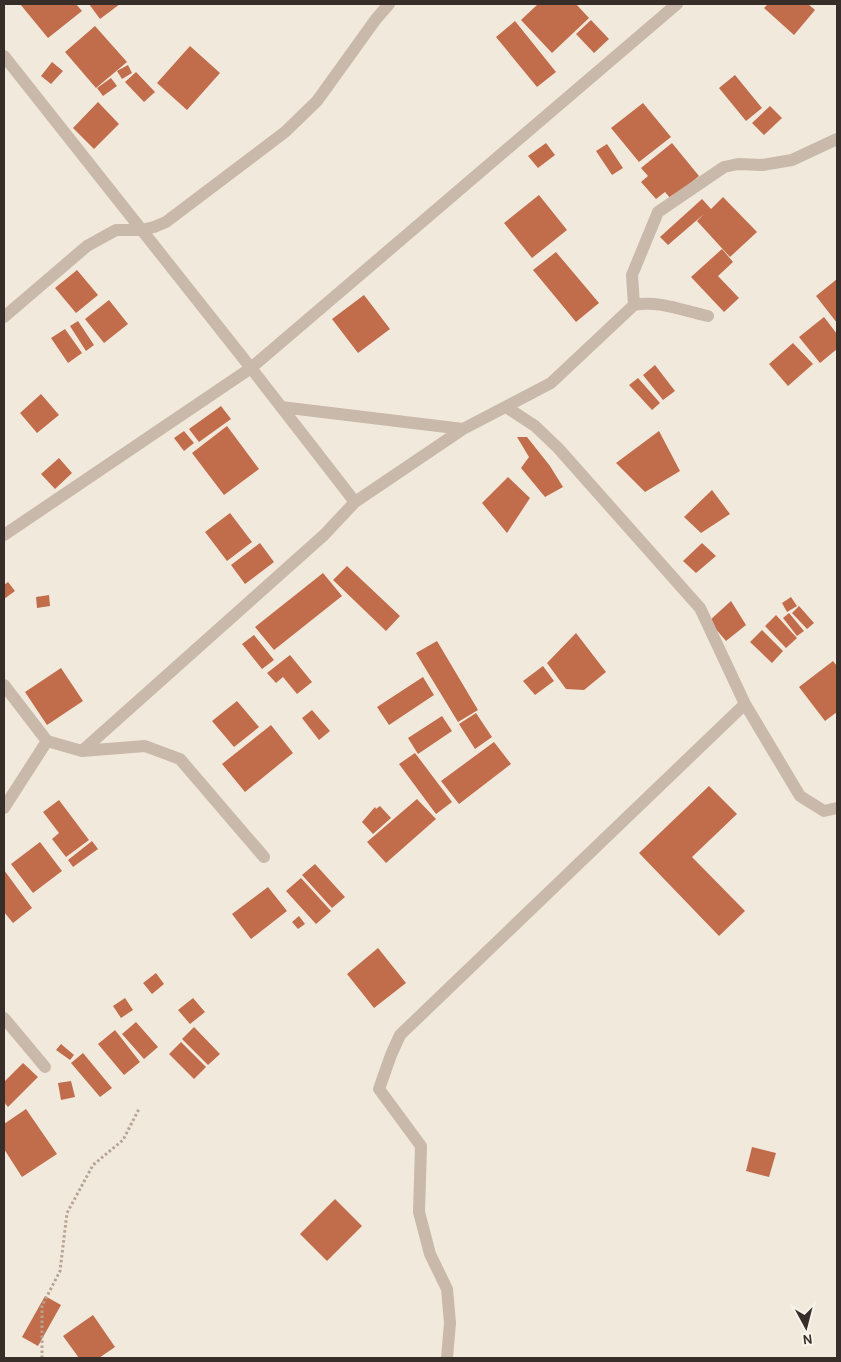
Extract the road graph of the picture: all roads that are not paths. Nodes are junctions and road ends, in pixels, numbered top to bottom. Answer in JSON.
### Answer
{"nodes":[{"id":1,"x":389,"y":4,"type":"edge"},
{"id":2,"x":677,"y":4,"type":"edge"},
{"id":3,"x":4,"y":56,"type":"edge"},
{"id":4,"x":837,"y":139,"type":"edge"},
{"id":5,"x":141,"y":230,"type":"junction"},
{"id":6,"x":634,"y":305,"type":"junction"},
{"id":7,"x":708,"y":316,"type":"dead end"},
{"id":8,"x":4,"y":317,"type":"edge"},
{"id":9,"x":252,"y":368,"type":"junction"},
{"id":10,"x":506,"y":406,"type":"junction"},
{"id":11,"x":281,"y":407,"type":"junction"},
{"id":12,"x":463,"y":429,"type":"junction"},
{"id":13,"x":355,"y":502,"type":"junction"},
{"id":14,"x":4,"y":535,"type":"edge"},
{"id":15,"x":4,"y":684,"type":"edge"},
{"id":16,"x":745,"y":704,"type":"junction"},
{"id":17,"x":47,"y":741,"type":"junction"},
{"id":18,"x":82,"y":751,"type":"junction"},
{"id":19,"x":4,"y":808,"type":"edge"},
{"id":20,"x":837,"y":808,"type":"edge"},
{"id":21,"x":264,"y":857,"type":"dead end"},
{"id":22,"x":4,"y":1018,"type":"edge"},
{"id":23,"x":45,"y":1067,"type":"dead end"},
{"id":24,"x":447,"y":1358,"type":"edge"}],
"edges":[{"from":1,"to":5,"type":"street"},
{"from":2,"to":9,"type":"street"},
{"from":3,"to":5,"type":"street"},
{"from":4,"to":6,"type":"street"},
{"from":5,"to":8,"type":"street"},
{"from":5,"to":9,"type":"street"},
{"from":6,"to":7,"type":"street"},
{"from":6,"to":10,"type":"street"},
{"from":9,"to":11,"type":"street"},
{"from":9,"to":14,"type":"street"},
{"from":10,"to":12,"type":"street"},
{"from":10,"to":16,"type":"street"},
{"from":11,"to":12,"type":"street"},
{"from":11,"to":13,"type":"street"},
{"from":12,"to":13,"type":"street"},
{"from":13,"to":18,"type":"street"},
{"from":15,"to":17,"type":"street"},
{"from":16,"to":20,"type":"street"},
{"from":16,"to":24,"type":"street"},
{"from":17,"to":18,"type":"street"},
{"from":17,"to":19,"type":"street"},
{"from":18,"to":21,"type":"street"},
{"from":22,"to":23,"type":"street"}]}
